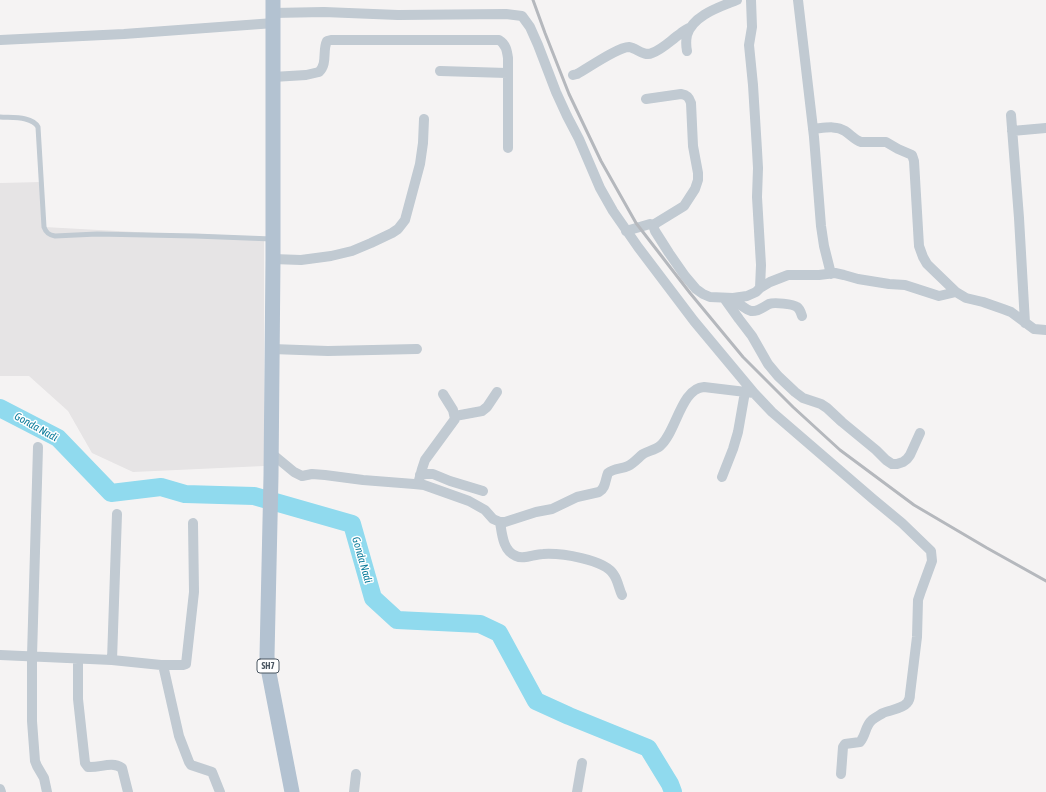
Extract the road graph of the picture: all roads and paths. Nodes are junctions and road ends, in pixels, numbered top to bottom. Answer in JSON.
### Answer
{"nodes":[{"id":1,"x":737,"y":0,"type":"edge"},
{"id":2,"x":751,"y":0,"type":"edge"},
{"id":3,"x":798,"y":0,"type":"edge"},
{"id":4,"x":273,"y":12,"type":"edge"},
{"id":5,"x":691,"y":27,"type":"junction"},
{"id":6,"x":0,"y":40,"type":"edge"},
{"id":7,"x":687,"y":51,"type":"dead end"},
{"id":8,"x":440,"y":71,"type":"dead end"},
{"id":9,"x":507,"y":73,"type":"junction"},
{"id":10,"x":573,"y":76,"type":"dead end"},
{"id":11,"x":273,"y":77,"type":"junction"},
{"id":12,"x":646,"y":99,"type":"dead end"},
{"id":13,"x":1011,"y":115,"type":"dead end"},
{"id":14,"x":0,"y":117,"type":"edge"},
{"id":15,"x":424,"y":119,"type":"dead end"},
{"id":16,"x":814,"y":128,"type":"junction"},
{"id":17,"x":1046,"y":128,"type":"edge"},
{"id":18,"x":1012,"y":131,"type":"junction"},
{"id":19,"x":508,"y":148,"type":"dead end"},
{"id":20,"x":653,"y":225,"type":"junction"},
{"id":21,"x":626,"y":231,"type":"junction"},
{"id":22,"x":273,"y":240,"type":"junction"},
{"id":23,"x":273,"y":259,"type":"junction"},
{"id":24,"x":831,"y":274,"type":"junction"},
{"id":25,"x":760,"y":288,"type":"junction"},
{"id":26,"x":956,"y":292,"type":"junction"},
{"id":27,"x":728,"y":298,"type":"junction"},
{"id":28,"x":802,"y":316,"type":"dead end"},
{"id":29,"x":1025,"y":323,"type":"junction"},
{"id":30,"x":1046,"y":330,"type":"edge"},
{"id":31,"x":272,"y":349,"type":"junction"},
{"id":32,"x":417,"y":349,"type":"dead end"},
{"id":33,"x":497,"y":392,"type":"dead end"},
{"id":34,"x":750,"y":393,"type":"junction"},
{"id":35,"x":443,"y":394,"type":"dead end"},
{"id":36,"x":455,"y":416,"type":"junction"},
{"id":37,"x":920,"y":433,"type":"dead end"},
{"id":38,"x":38,"y":447,"type":"dead end"},
{"id":39,"x":271,"y":453,"type":"junction"},
{"id":40,"x":722,"y":477,"type":"dead end"},
{"id":41,"x":419,"y":480,"type":"junction"},
{"id":42,"x":483,"y":491,"type":"dead end"},
{"id":43,"x":116,"y":514,"type":"dead end"},
{"id":44,"x":500,"y":522,"type":"junction"},
{"id":45,"x":193,"y":523,"type":"dead end"},
{"id":46,"x":622,"y":595,"type":"dead end"},
{"id":47,"x":0,"y":655,"type":"edge"},
{"id":48,"x":32,"y":656,"type":"junction"},
{"id":49,"x":78,"y":659,"type":"junction"},
{"id":50,"x":112,"y":660,"type":"junction"},
{"id":51,"x":163,"y":665,"type":"junction"},
{"id":52,"x":582,"y":763,"type":"dead end"},
{"id":53,"x":356,"y":774,"type":"dead end"},
{"id":54,"x":841,"y":774,"type":"dead end"},
{"id":55,"x":47,"y":792,"type":"edge"},
{"id":56,"x":128,"y":792,"type":"edge"},
{"id":57,"x":220,"y":792,"type":"edge"},
{"id":58,"x":292,"y":792,"type":"edge"},
{"id":59,"x":354,"y":792,"type":"edge"},
{"id":60,"x":577,"y":792,"type":"edge"}],
"edges":[{"from":1,"to":5,"type":"street"},
{"from":2,"to":25,"type":"street"},
{"from":3,"to":16,"type":"street"},
{"from":4,"to":6,"type":"street"},
{"from":4,"to":11,"type":"main road"},
{"from":4,"to":21,"type":"street"},
{"from":5,"to":7,"type":"street"},
{"from":5,"to":10,"type":"street"},
{"from":8,"to":9,"type":"street"},
{"from":9,"to":11,"type":"street"},
{"from":9,"to":19,"type":"street"},
{"from":11,"to":22,"type":"main road"},
{"from":12,"to":20,"type":"street"},
{"from":13,"to":18,"type":"street"},
{"from":14,"to":22,"type":"lane"},
{"from":15,"to":23,"type":"street"},
{"from":16,"to":24,"type":"street"},
{"from":16,"to":26,"type":"street"},
{"from":17,"to":18,"type":"street"},
{"from":18,"to":29,"type":"street"},
{"from":20,"to":21,"type":"street"},
{"from":20,"to":27,"type":"street"},
{"from":21,"to":34,"type":"street"},
{"from":22,"to":23,"type":"main road"},
{"from":23,"to":31,"type":"main road"},
{"from":24,"to":25,"type":"street"},
{"from":24,"to":26,"type":"street"},
{"from":25,"to":27,"type":"street"},
{"from":26,"to":29,"type":"street"},
{"from":27,"to":28,"type":"street"},
{"from":27,"to":37,"type":"street"},
{"from":29,"to":30,"type":"street"},
{"from":31,"to":32,"type":"street"},
{"from":31,"to":39,"type":"main road"},
{"from":33,"to":36,"type":"street"},
{"from":34,"to":40,"type":"street"},
{"from":34,"to":44,"type":"street"},
{"from":34,"to":54,"type":"street"},
{"from":35,"to":36,"type":"street"},
{"from":36,"to":41,"type":"street"},
{"from":38,"to":48,"type":"street"},
{"from":39,"to":41,"type":"street"},
{"from":39,"to":58,"type":"main road","number":"SH7"},
{"from":41,"to":42,"type":"street"},
{"from":41,"to":44,"type":"street"},
{"from":43,"to":50,"type":"street"},
{"from":44,"to":46,"type":"street"},
{"from":45,"to":51,"type":"street"},
{"from":47,"to":48,"type":"street"},
{"from":48,"to":49,"type":"street"},
{"from":48,"to":55,"type":"street"},
{"from":49,"to":50,"type":"street"},
{"from":49,"to":56,"type":"street"},
{"from":50,"to":51,"type":"street"},
{"from":51,"to":57,"type":"street"},
{"from":52,"to":60,"type":"street"},
{"from":53,"to":59,"type":"street"}]}
